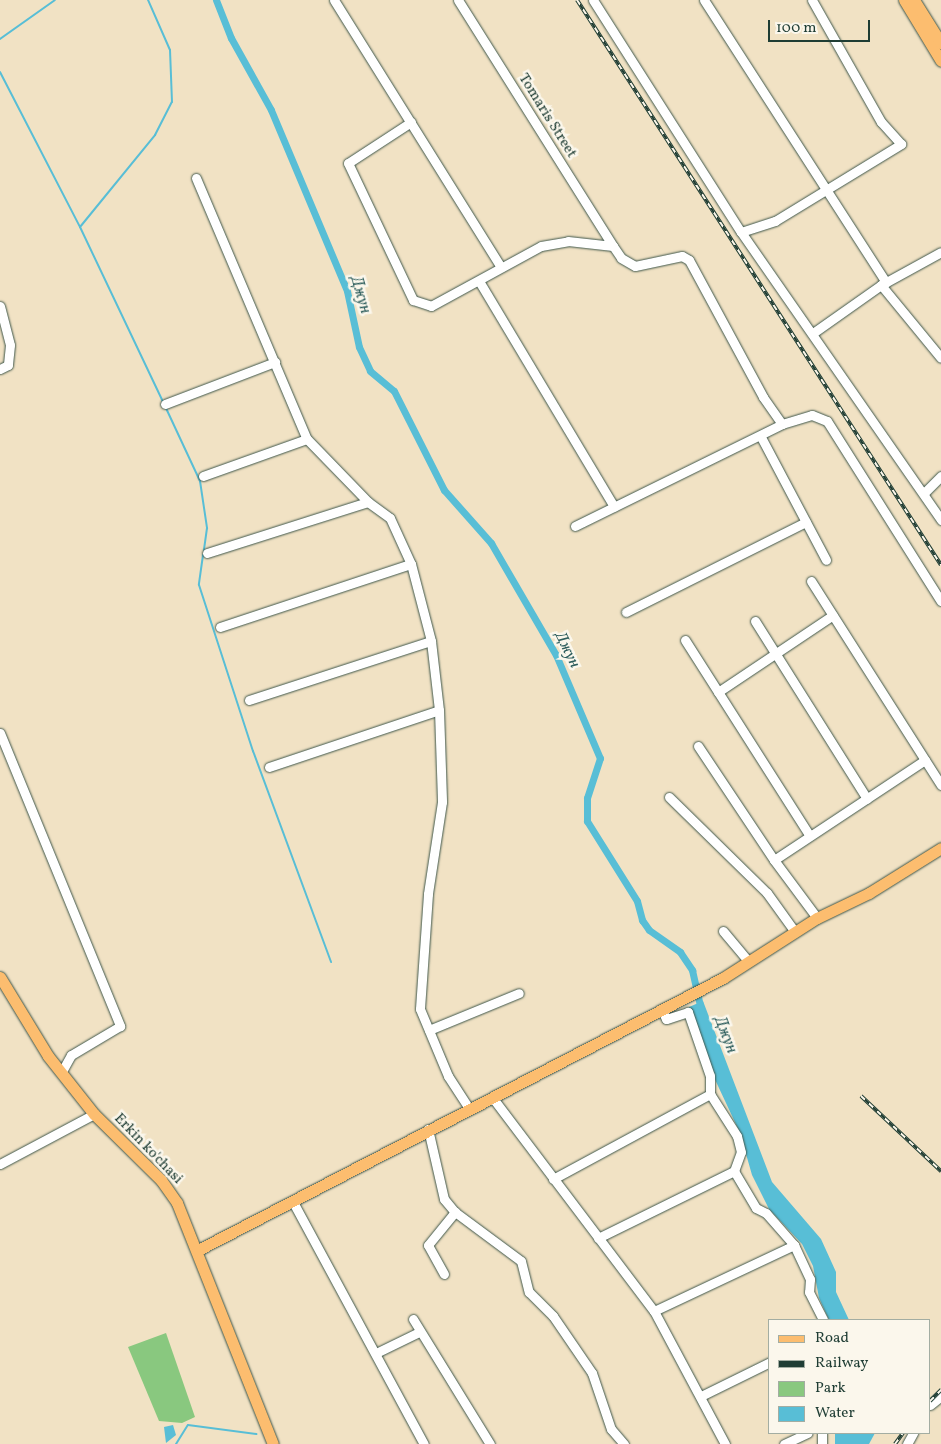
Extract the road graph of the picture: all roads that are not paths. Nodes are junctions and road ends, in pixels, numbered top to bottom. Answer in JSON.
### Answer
{"nodes":[{"id":1,"x":334,"y":0,"type":"edge"},
{"id":2,"x":458,"y":0,"type":"edge"},
{"id":3,"x":593,"y":0,"type":"edge"},
{"id":4,"x":704,"y":0,"type":"edge"},
{"id":5,"x":812,"y":0,"type":"edge"},
{"id":6,"x":904,"y":0,"type":"edge"},
{"id":7,"x":914,"y":0,"type":"edge"},
{"id":8,"x":941,"y":43,"type":"edge"},
{"id":9,"x":941,"y":61,"type":"edge"},
{"id":10,"x":411,"y":122,"type":"junction"},
{"id":11,"x":196,"y":178,"type":"dead end"},
{"id":12,"x":827,"y":189,"type":"junction"},
{"id":13,"x":741,"y":232,"type":"junction"},
{"id":14,"x":613,"y":246,"type":"junction"},
{"id":15,"x":941,"y":252,"type":"edge"},
{"id":16,"x":501,"y":267,"type":"junction"},
{"id":17,"x":478,"y":282,"type":"junction"},
{"id":18,"x":883,"y":284,"type":"junction"},
{"id":19,"x":0,"y":306,"type":"edge"},
{"id":20,"x":813,"y":334,"type":"junction"},
{"id":21,"x":941,"y":358,"type":"edge"},
{"id":22,"x":275,"y":362,"type":"junction"},
{"id":23,"x":0,"y":369,"type":"edge"},
{"id":24,"x":166,"y":404,"type":"dead end"},
{"id":25,"x":782,"y":424,"type":"junction"},
{"id":26,"x":761,"y":437,"type":"junction"},
{"id":27,"x":307,"y":439,"type":"junction"},
{"id":28,"x":203,"y":476,"type":"dead end"},
{"id":29,"x":941,"y":476,"type":"edge"},
{"id":30,"x":924,"y":493,"type":"junction"},
{"id":31,"x":368,"y":502,"type":"junction"},
{"id":32,"x":614,"y":506,"type":"junction"},
{"id":33,"x":941,"y":520,"type":"edge"},
{"id":34,"x":806,"y":522,"type":"junction"},
{"id":35,"x":575,"y":526,"type":"dead end"},
{"id":36,"x":207,"y":554,"type":"dead end"},
{"id":37,"x":826,"y":560,"type":"dead end"},
{"id":38,"x":411,"y":564,"type":"junction"},
{"id":39,"x":811,"y":581,"type":"dead end"},
{"id":40,"x":941,"y":601,"type":"edge"},
{"id":41,"x":626,"y":612,"type":"dead end"},
{"id":42,"x":833,"y":615,"type":"junction"},
{"id":43,"x":755,"y":622,"type":"dead end"},
{"id":44,"x":220,"y":627,"type":"dead end"},
{"id":45,"x":685,"y":640,"type":"dead end"},
{"id":46,"x":431,"y":641,"type":"junction"},
{"id":47,"x":774,"y":654,"type":"junction"},
{"id":48,"x":718,"y":692,"type":"junction"},
{"id":49,"x":249,"y":700,"type":"dead end"},
{"id":50,"x":439,"y":710,"type":"junction"},
{"id":51,"x":0,"y":733,"type":"edge"},
{"id":52,"x":698,"y":746,"type":"dead end"},
{"id":53,"x":925,"y":760,"type":"junction"},
{"id":54,"x":269,"y":766,"type":"dead end"},
{"id":55,"x":941,"y":785,"type":"edge"},
{"id":56,"x":669,"y":797,"type":"dead end"},
{"id":57,"x":867,"y":798,"type":"junction"},
{"id":58,"x":810,"y":836,"type":"junction"},
{"id":59,"x":941,"y":848,"type":"edge"},
{"id":60,"x":774,"y":860,"type":"junction"},
{"id":61,"x":817,"y":918,"type":"junction"},
{"id":62,"x":723,"y":931,"type":"dead end"},
{"id":63,"x":795,"y":932,"type":"junction"},
{"id":64,"x":747,"y":960,"type":"junction"},
{"id":65,"x":0,"y":977,"type":"edge"},
{"id":66,"x":519,"y":993,"type":"dead end"},
{"id":67,"x":662,"y":1010,"type":"junction"},
{"id":68,"x":429,"y":1030,"type":"junction"},
{"id":69,"x":62,"y":1071,"type":"junction"},
{"id":70,"x":710,"y":1094,"type":"junction"},
{"id":71,"x":492,"y":1097,"type":"junction"},
{"id":72,"x":469,"y":1108,"type":"junction"},
{"id":73,"x":94,"y":1114,"type":"junction"},
{"id":74,"x":428,"y":1129,"type":"junction"},
{"id":75,"x":0,"y":1164,"type":"edge"},
{"id":76,"x":734,"y":1171,"type":"junction"},
{"id":77,"x":553,"y":1179,"type":"junction"},
{"id":78,"x":293,"y":1202,"type":"junction"},
{"id":79,"x":455,"y":1212,"type":"junction"},
{"id":80,"x":598,"y":1238,"type":"junction"},
{"id":81,"x":794,"y":1245,"type":"junction"},
{"id":82,"x":198,"y":1250,"type":"junction"},
{"id":83,"x":444,"y":1274,"type":"dead end"},
{"id":84,"x":654,"y":1311,"type":"junction"},
{"id":85,"x":413,"y":1319,"type":"dead end"},
{"id":86,"x":822,"y":1319,"type":"edge"},
{"id":87,"x":420,"y":1332,"type":"junction"},
{"id":88,"x":376,"y":1353,"type":"junction"},
{"id":89,"x":768,"y":1363,"type":"edge"},
{"id":90,"x":701,"y":1396,"type":"junction"},
{"id":91,"x":941,"y":1396,"type":"edge"},
{"id":92,"x":931,"y":1405,"type":"edge"},
{"id":93,"x":806,"y":1434,"type":"edge"},
{"id":94,"x":273,"y":1444,"type":"edge"},
{"id":95,"x":424,"y":1444,"type":"edge"},
{"id":96,"x":490,"y":1444,"type":"edge"},
{"id":97,"x":624,"y":1444,"type":"edge"},
{"id":98,"x":725,"y":1444,"type":"edge"},
{"id":99,"x":784,"y":1444,"type":"edge"}],
"edges":[{"from":1,"to":10,"type":"street"},
{"from":2,"to":14,"type":"street","name":"Tomaris Street"},
{"from":3,"to":13,"type":"street"},
{"from":4,"to":12,"type":"street"},
{"from":5,"to":12,"type":"street"},
{"from":6,"to":9,"type":"main road"},
{"from":7,"to":8,"type":"main road"},
{"from":10,"to":16,"type":"street"},
{"from":10,"to":17,"type":"street"},
{"from":11,"to":22,"type":"street"},
{"from":12,"to":13,"type":"street"},
{"from":12,"to":18,"type":"street"},
{"from":13,"to":20,"type":"street"},
{"from":14,"to":16,"type":"street"},
{"from":14,"to":25,"type":"street","name":"Tomaris Street"},
{"from":15,"to":18,"type":"street"},
{"from":16,"to":17,"type":"street"},
{"from":17,"to":32,"type":"street"},
{"from":18,"to":20,"type":"street"},
{"from":18,"to":21,"type":"street"},
{"from":19,"to":23,"type":"street"},
{"from":20,"to":30,"type":"street"},
{"from":22,"to":24,"type":"street"},
{"from":22,"to":27,"type":"street"},
{"from":25,"to":26,"type":"street"},
{"from":25,"to":40,"type":"street"},
{"from":26,"to":32,"type":"street"},
{"from":26,"to":34,"type":"street"},
{"from":27,"to":28,"type":"street"},
{"from":27,"to":31,"type":"street"},
{"from":29,"to":30,"type":"street"},
{"from":30,"to":33,"type":"street"},
{"from":31,"to":36,"type":"street"},
{"from":31,"to":38,"type":"street"},
{"from":32,"to":35,"type":"street"},
{"from":34,"to":37,"type":"street"},
{"from":34,"to":41,"type":"street"},
{"from":38,"to":44,"type":"street"},
{"from":38,"to":46,"type":"street"},
{"from":39,"to":42,"type":"street"},
{"from":42,"to":47,"type":"street"},
{"from":42,"to":53,"type":"street"},
{"from":43,"to":47,"type":"street"},
{"from":45,"to":48,"type":"street"},
{"from":46,"to":49,"type":"street"},
{"from":46,"to":50,"type":"street"},
{"from":47,"to":48,"type":"street"},
{"from":47,"to":57,"type":"street"},
{"from":48,"to":58,"type":"street"},
{"from":50,"to":54,"type":"street"},
{"from":50,"to":68,"type":"street"},
{"from":51,"to":69,"type":"street"},
{"from":52,"to":60,"type":"street"},
{"from":53,"to":55,"type":"street"},
{"from":53,"to":57,"type":"street"},
{"from":56,"to":63,"type":"street"},
{"from":57,"to":58,"type":"street"},
{"from":58,"to":60,"type":"street"},
{"from":59,"to":61,"type":"main road"},
{"from":60,"to":61,"type":"street"},
{"from":61,"to":63,"type":"main road"},
{"from":62,"to":64,"type":"street"},
{"from":63,"to":64,"type":"main road"},
{"from":64,"to":67,"type":"main road"},
{"from":65,"to":69,"type":"main road","name":"Erkin ko'chasi"},
{"from":66,"to":68,"type":"street"},
{"from":67,"to":70,"type":"street"},
{"from":67,"to":71,"type":"main road"},
{"from":68,"to":72,"type":"street"},
{"from":69,"to":73,"type":"main road","name":"Erkin ko'chasi"},
{"from":70,"to":76,"type":"street"},
{"from":70,"to":77,"type":"street"},
{"from":71,"to":72,"type":"main road"},
{"from":71,"to":77,"type":"street"},
{"from":72,"to":74,"type":"main road"},
{"from":73,"to":75,"type":"street"},
{"from":73,"to":82,"type":"main road","name":"Erkin ko'chasi"},
{"from":74,"to":78,"type":"main road"},
{"from":74,"to":79,"type":"street"},
{"from":76,"to":80,"type":"street"},
{"from":76,"to":81,"type":"street"},
{"from":77,"to":80,"type":"street"},
{"from":78,"to":82,"type":"main road"},
{"from":78,"to":88,"type":"street"},
{"from":79,"to":83,"type":"street"},
{"from":79,"to":97,"type":"street"},
{"from":80,"to":84,"type":"street"},
{"from":81,"to":84,"type":"street"},
{"from":81,"to":86,"type":"street"},
{"from":82,"to":94,"type":"main road","name":"Erkin ko'chasi"},
{"from":84,"to":90,"type":"street"},
{"from":85,"to":87,"type":"street"},
{"from":87,"to":88,"type":"street"},
{"from":87,"to":96,"type":"street"},
{"from":88,"to":95,"type":"street"},
{"from":89,"to":90,"type":"street"},
{"from":90,"to":98,"type":"street"},
{"from":91,"to":92,"type":"street"},
{"from":93,"to":99,"type":"street"}]}
